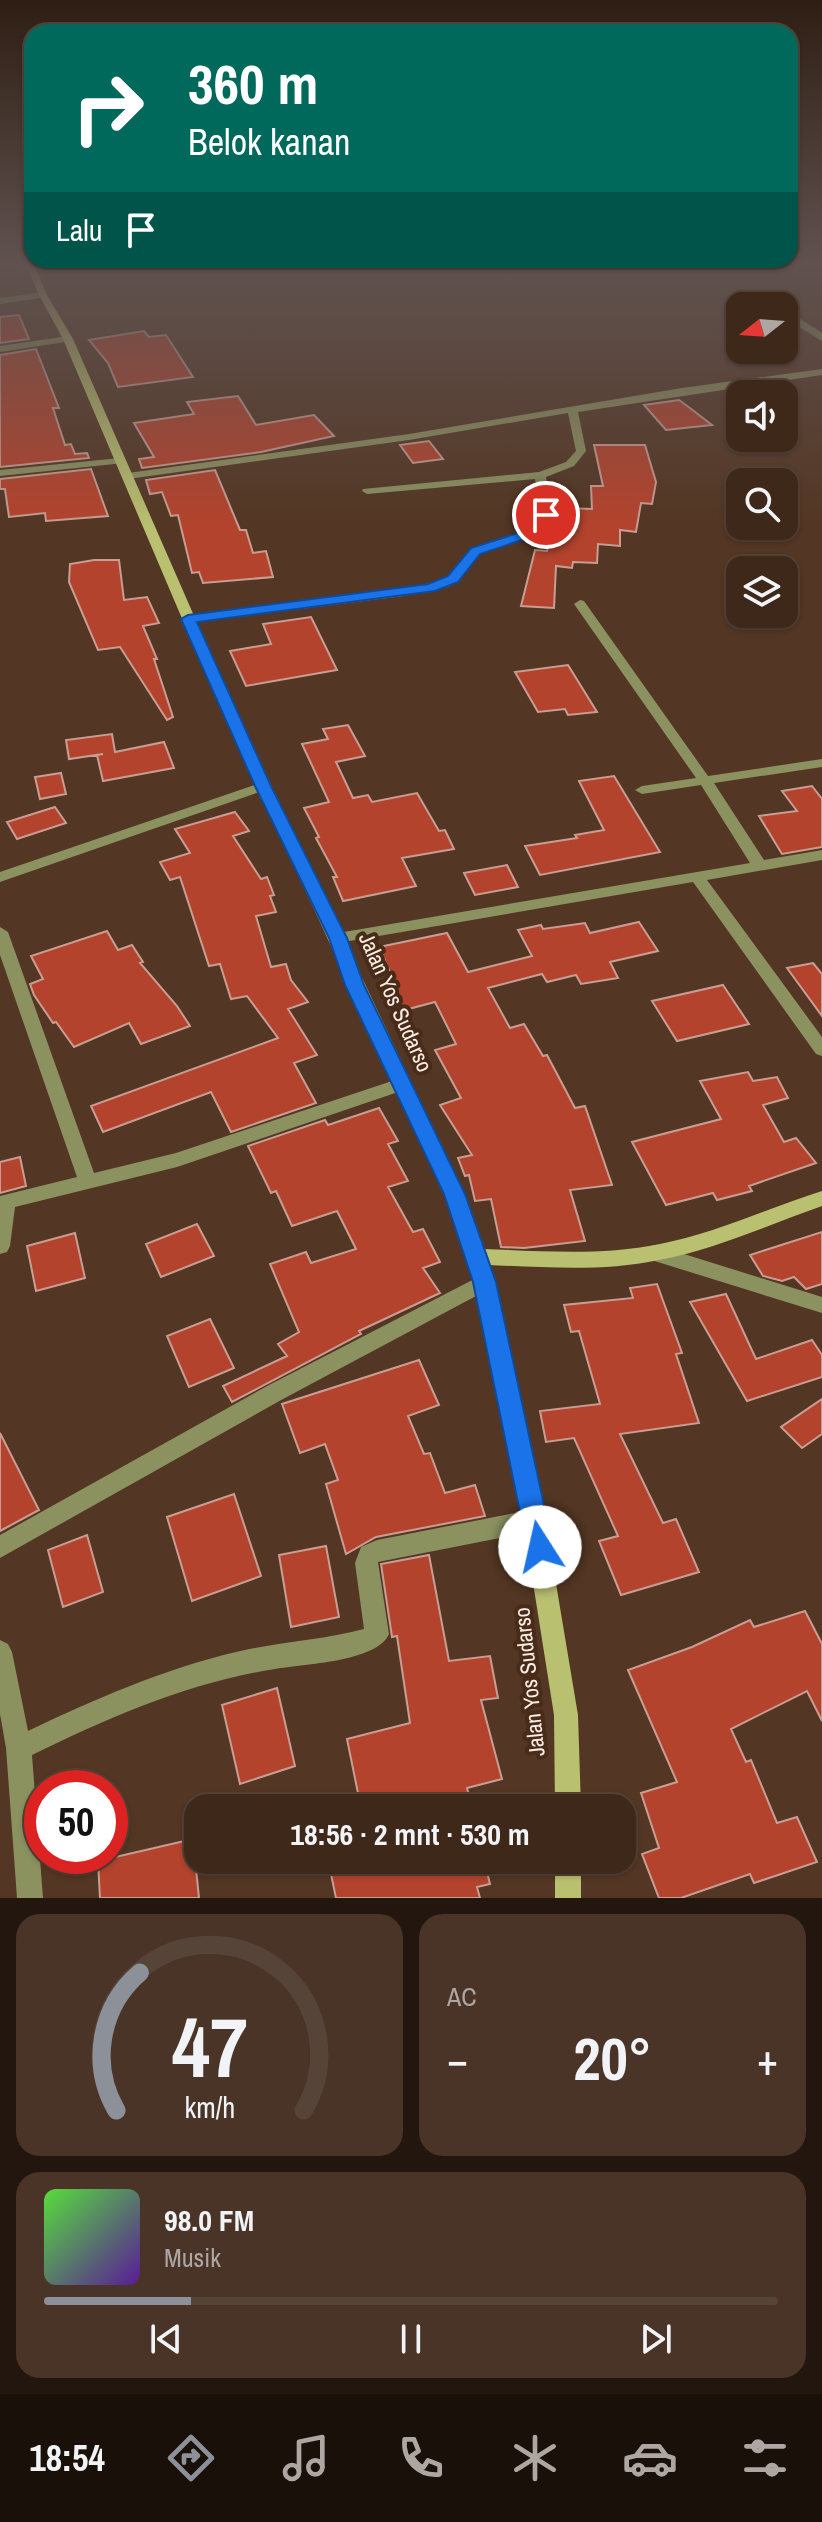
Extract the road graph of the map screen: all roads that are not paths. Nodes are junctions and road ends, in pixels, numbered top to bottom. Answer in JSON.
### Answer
{"nodes":[{"id":1,"x":73,"y":351,"type":"edge"},
{"id":2,"x":822,"y":372,"type":"edge"},
{"id":3,"x":573,"y":412,"type":"junction"},
{"id":4,"x":124,"y":468,"type":"junction"},
{"id":5,"x":0,"y":473,"type":"edge"},
{"id":6,"x":541,"y":475,"type":"junction"},
{"id":7,"x":367,"y":491,"type":"dead end"},
{"id":8,"x":580,"y":604,"type":"dead end"},
{"id":9,"x":188,"y":619,"type":"junction"},
{"id":10,"x":822,"y":763,"type":"edge"},
{"id":11,"x":705,"y":781,"type":"junction"},
{"id":12,"x":263,"y":786,"type":"junction"},
{"id":13,"x":642,"y":790,"type":"dead end"},
{"id":14,"x":822,"y":855,"type":"edge"},
{"id":15,"x":760,"y":866,"type":"junction"},
{"id":16,"x":0,"y":877,"type":"edge"},
{"id":17,"x":697,"y":877,"type":"junction"},
{"id":18,"x":0,"y":932,"type":"edge"},
{"id":19,"x":338,"y":938,"type":"junction"},
{"id":20,"x":822,"y":1050,"type":"edge"},
{"id":21,"x":401,"y":1084,"type":"junction"},
{"id":22,"x":88,"y":1182,"type":"junction"},
{"id":23,"x":822,"y":1198,"type":"edge"},
{"id":24,"x":3,"y":1202,"type":"edge"},
{"id":25,"x":0,"y":1246,"type":"edge"},
{"id":26,"x":655,"y":1253,"type":"junction"},
{"id":27,"x":478,"y":1257,"type":"junction"},
{"id":28,"x":484,"y":1282,"type":"junction"},
{"id":29,"x":822,"y":1305,"type":"edge"},
{"id":30,"x":535,"y":1520,"type":"junction"},
{"id":31,"x":0,"y":1547,"type":"edge"},
{"id":32,"x":0,"y":1652,"type":"edge"},
{"id":33,"x":19,"y":1748,"type":"junction"},
{"id":34,"x":568,"y":1794,"type":"edge"},
{"id":35,"x":568,"y":1874,"type":"edge"},
{"id":36,"x":30,"y":1898,"type":"edge"},
{"id":37,"x":568,"y":1898,"type":"edge"}],
"edges":[{"from":1,"to":4,"type":"main road","name":"Jalan Yos Sudarso"},
{"from":2,"to":3,"type":"street"},
{"from":3,"to":4,"type":"street"},
{"from":3,"to":6,"type":"street"},
{"from":4,"to":5,"type":"street"},
{"from":4,"to":9,"type":"main road","name":"Jalan Yos Sudarso"},
{"from":6,"to":7,"type":"street"},
{"from":6,"to":9,"type":"street"},
{"from":8,"to":11,"type":"street"},
{"from":9,"to":12,"type":"main road","name":"Jalan Yos Sudarso"},
{"from":10,"to":11,"type":"street"},
{"from":11,"to":13,"type":"street"},
{"from":11,"to":15,"type":"street"},
{"from":12,"to":16,"type":"street"},
{"from":12,"to":19,"type":"main road","name":"Jalan Yos Sudarso"},
{"from":14,"to":15,"type":"street"},
{"from":15,"to":17,"type":"street"},
{"from":17,"to":19,"type":"street"},
{"from":17,"to":20,"type":"street"},
{"from":18,"to":22,"type":"street"},
{"from":19,"to":21,"type":"main road","name":"Jalan Yos Sudarso"},
{"from":21,"to":22,"type":"street"},
{"from":21,"to":27,"type":"main road","name":"Jalan Yos Sudarso"},
{"from":22,"to":24,"type":"street"},
{"from":23,"to":26,"type":"main road"},
{"from":24,"to":25,"type":"street"},
{"from":26,"to":27,"type":"main road"},
{"from":26,"to":29,"type":"street"},
{"from":27,"to":28,"type":"main road","name":"Jalan Yos Sudarso"},
{"from":28,"to":30,"type":"main road","name":"Jalan Yos Sudarso"},
{"from":28,"to":31,"type":"street"},
{"from":30,"to":33,"type":"street"},
{"from":30,"to":34,"type":"main road","name":"Jalan Yos Sudarso"},
{"from":32,"to":33,"type":"street"},
{"from":33,"to":36,"type":"street"},
{"from":35,"to":37,"type":"main road"}]}
